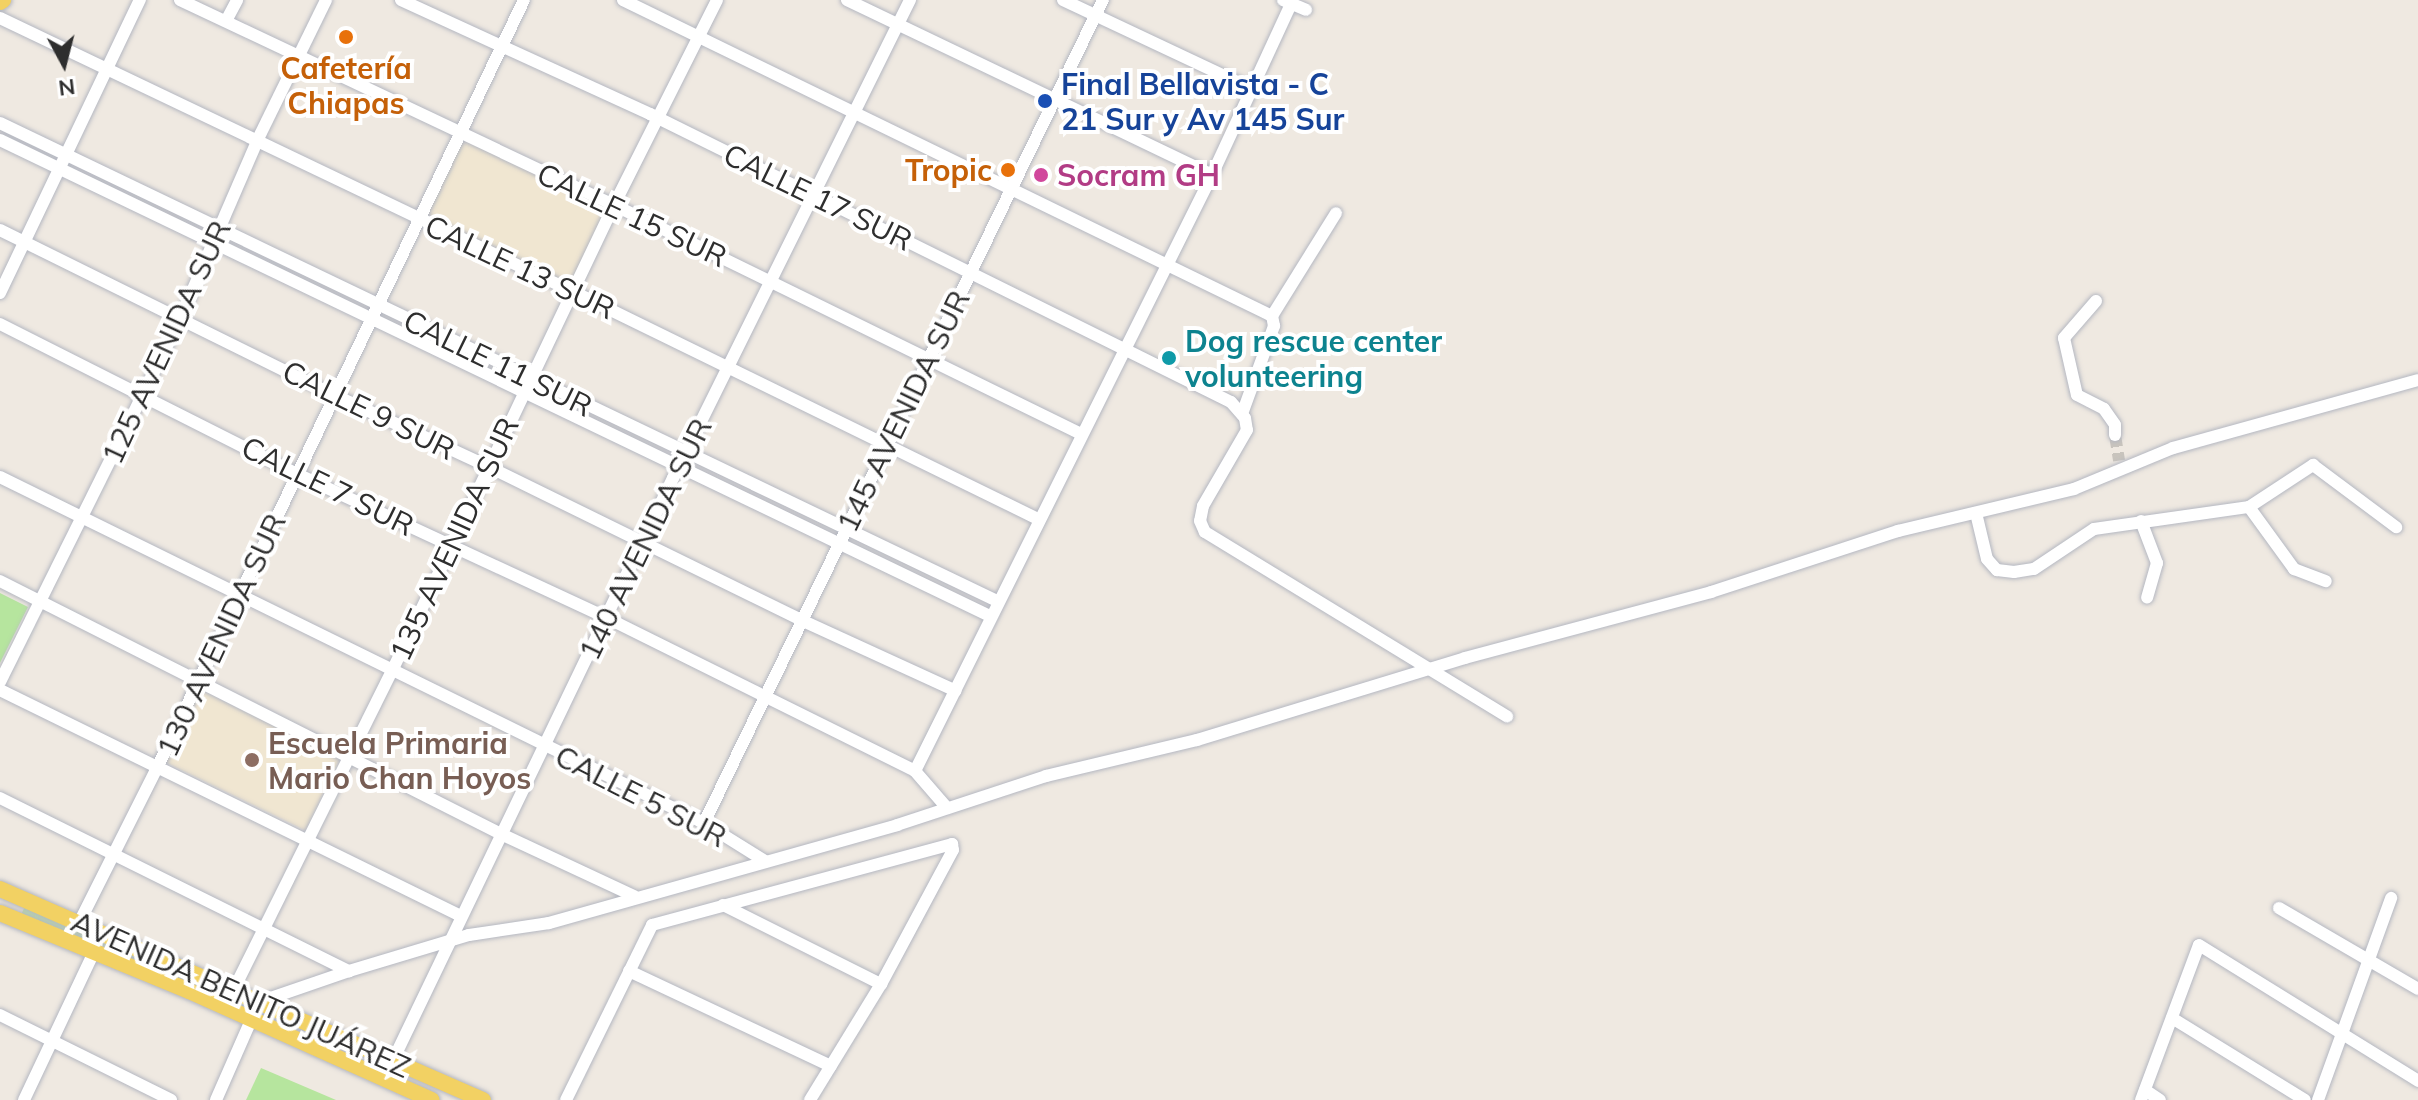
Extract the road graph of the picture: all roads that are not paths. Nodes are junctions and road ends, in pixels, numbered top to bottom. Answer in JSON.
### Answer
{"nodes":[{"id":1,"x":140,"y":0,"type":"edge"},
{"id":2,"x":180,"y":0,"type":"edge"},
{"id":3,"x":237,"y":0,"type":"edge"},
{"id":4,"x":326,"y":0,"type":"edge"},
{"id":5,"x":401,"y":0,"type":"edge"},
{"id":6,"x":524,"y":0,"type":"edge"},
{"id":7,"x":623,"y":0,"type":"edge"},
{"id":8,"x":717,"y":0,"type":"edge"},
{"id":9,"x":847,"y":0,"type":"edge"},
{"id":10,"x":910,"y":0,"type":"edge"},
{"id":11,"x":1063,"y":0,"type":"edge"},
{"id":12,"x":1103,"y":0,"type":"edge"},
{"id":13,"x":1287,"y":2,"type":"edge"},
{"id":14,"x":1306,"y":10,"type":"dead end"},
{"id":15,"x":1095,"y":16,"type":"junction"},
{"id":16,"x":0,"y":18,"type":"edge"},
{"id":17,"x":226,"y":21,"type":"junction"},
{"id":18,"x":898,"y":24,"type":"junction"},
{"id":19,"x":700,"y":36,"type":"junction"},
{"id":20,"x":501,"y":47,"type":"junction"},
{"id":21,"x":299,"y":56,"type":"junction"},
{"id":22,"x":106,"y":70,"type":"junction"},
{"id":23,"x":1250,"y":88,"type":"junction"},
{"id":24,"x":1057,"y":100,"type":"junction"},
{"id":25,"x":855,"y":112,"type":"junction"},
{"id":26,"x":658,"y":119,"type":"junction"},
{"id":27,"x":0,"y":123,"type":"edge"},
{"id":28,"x":459,"y":133,"type":"junction"},
{"id":29,"x":0,"y":140,"type":"edge"},
{"id":30,"x":257,"y":141,"type":"junction"},
{"id":31,"x":65,"y":155,"type":"junction"},
{"id":32,"x":58,"y":169,"type":"junction"},
{"id":33,"x":1212,"y":175,"type":"junction"},
{"id":34,"x":1014,"y":189,"type":"junction"},
{"id":35,"x":814,"y":196,"type":"junction"},
{"id":36,"x":614,"y":205,"type":"junction"},
{"id":37,"x":1336,"y":213,"type":"dead end"},
{"id":38,"x":418,"y":220,"type":"junction"},
{"id":39,"x":221,"y":228,"type":"junction"},
{"id":40,"x":0,"y":230,"type":"edge"},
{"id":41,"x":24,"y":241,"type":"junction"},
{"id":42,"x":215,"y":242,"type":"junction"},
{"id":43,"x":1167,"y":262,"type":"junction"},
{"id":44,"x":972,"y":271,"type":"junction"},
{"id":45,"x":772,"y":281,"type":"junction"},
{"id":46,"x":572,"y":291,"type":"junction"},
{"id":47,"x":0,"y":293,"type":"edge"},
{"id":48,"x":2096,"y":301,"type":"dead end"},
{"id":49,"x":376,"y":305,"type":"junction"},
{"id":50,"x":1272,"y":316,"type":"junction"},
{"id":51,"x":181,"y":317,"type":"junction"},
{"id":52,"x":370,"y":319,"type":"junction"},
{"id":53,"x":0,"y":324,"type":"edge"},
{"id":54,"x":1126,"y":347,"type":"junction"},
{"id":55,"x":928,"y":359,"type":"junction"},
{"id":56,"x":730,"y":367,"type":"junction"},
{"id":57,"x":529,"y":379,"type":"junction"},
{"id":58,"x":2418,"y":380,"type":"edge"},
{"id":59,"x":523,"y":391,"type":"junction"},
{"id":60,"x":143,"y":394,"type":"junction"},
{"id":61,"x":334,"y":395,"type":"junction"},
{"id":62,"x":1242,"y":414,"type":"junction"},
{"id":63,"x":1081,"y":434,"type":"junction"},
{"id":64,"x":2115,"y":435,"type":"tunnel mouth"},
{"id":65,"x":887,"y":444,"type":"junction"},
{"id":66,"x":686,"y":452,"type":"junction"},
{"id":67,"x":489,"y":467,"type":"junction"},
{"id":68,"x":678,"y":467,"type":"junction"},
{"id":69,"x":297,"y":474,"type":"junction"},
{"id":70,"x":0,"y":477,"type":"edge"},
{"id":71,"x":2249,"y":507,"type":"junction"},
{"id":72,"x":1976,"y":513,"type":"junction"},
{"id":73,"x":82,"y":517,"type":"junction"},
{"id":74,"x":1038,"y":519,"type":"junction"},
{"id":75,"x":2141,"y":521,"type":"junction"},
{"id":76,"x":2396,"y":527,"type":"dead end"},
{"id":77,"x":841,"y":536,"type":"junction"},
{"id":78,"x":642,"y":541,"type":"junction"},
{"id":79,"x":451,"y":545,"type":"junction"},
{"id":80,"x":0,"y":581,"type":"edge"},
{"id":81,"x":2326,"y":581,"type":"dead end"},
{"id":82,"x":239,"y":597,"type":"junction"},
{"id":83,"x":2147,"y":598,"type":"dead end"},
{"id":84,"x":40,"y":600,"type":"junction"},
{"id":85,"x":997,"y":601,"type":"junction"},
{"id":86,"x":990,"y":616,"type":"junction"},
{"id":87,"x":607,"y":618,"type":"junction"},
{"id":88,"x":801,"y":620,"type":"junction"},
{"id":89,"x":1426,"y":669,"type":"junction"},
{"id":90,"x":392,"y":671,"type":"junction"},
{"id":91,"x":0,"y":682,"type":"edge"},
{"id":92,"x":198,"y":682,"type":"junction"},
{"id":93,"x":0,"y":690,"type":"edge"},
{"id":94,"x":956,"y":691,"type":"junction"},
{"id":95,"x":766,"y":698,"type":"junction"},
{"id":96,"x":1507,"y":716,"type":"dead end"},
{"id":97,"x":544,"y":746,"type":"junction"},
{"id":98,"x":350,"y":756,"type":"junction"},
{"id":99,"x":157,"y":768,"type":"junction"},
{"id":100,"x":915,"y":771,"type":"junction"},
{"id":101,"x":0,"y":798,"type":"edge"},
{"id":102,"x":947,"y":808,"type":"junction"},
{"id":103,"x":704,"y":823,"type":"junction"},
{"id":104,"x":501,"y":834,"type":"junction"},
{"id":105,"x":308,"y":842,"type":"junction"},
{"id":106,"x":112,"y":855,"type":"junction"},
{"id":107,"x":765,"y":861,"type":"junction"},
{"id":108,"x":0,"y":889,"type":"edge"},
{"id":109,"x":634,"y":896,"type":"junction"},
{"id":110,"x":19,"y":897,"type":"junction"},
{"id":111,"x":2391,"y":898,"type":"dead end"},
{"id":112,"x":723,"y":905,"type":"junction"},
{"id":113,"x":2279,"y":908,"type":"dead end"},
{"id":114,"x":4,"y":915,"type":"edge"},
{"id":115,"x":461,"y":916,"type":"junction"},
{"id":116,"x":79,"y":923,"type":"junction"},
{"id":117,"x":264,"y":927,"type":"junction"},
{"id":118,"x":449,"y":941,"type":"junction"},
{"id":119,"x":94,"y":952,"type":"junction"},
{"id":120,"x":2368,"y":960,"type":"junction"},
{"id":121,"x":349,"y":971,"type":"junction"},
{"id":122,"x":629,"y":971,"type":"junction"},
{"id":123,"x":881,"y":984,"type":"junction"},
{"id":124,"x":2418,"y":989,"type":"edge"},
{"id":125,"x":233,"y":991,"type":"junction"},
{"id":126,"x":259,"y":1002,"type":"junction"},
{"id":127,"x":0,"y":1015,"type":"edge"},
{"id":128,"x":2172,"y":1018,"type":"junction"},
{"id":129,"x":253,"y":1021,"type":"junction"},
{"id":130,"x":2342,"y":1034,"type":"junction"},
{"id":131,"x":51,"y":1041,"type":"junction"},
{"id":132,"x":392,"y":1061,"type":"junction"},
{"id":133,"x":831,"y":1066,"type":"junction"},
{"id":134,"x":384,"y":1079,"type":"junction"},
{"id":135,"x":2418,"y":1081,"type":"edge"},
{"id":136,"x":2143,"y":1095,"type":"edge"},
{"id":137,"x":24,"y":1100,"type":"edge"},
{"id":138,"x":171,"y":1100,"type":"edge"},
{"id":139,"x":216,"y":1100,"type":"edge"},
{"id":140,"x":432,"y":1100,"type":"edge"},
{"id":141,"x":483,"y":1100,"type":"edge"},
{"id":142,"x":566,"y":1100,"type":"edge"},
{"id":143,"x":810,"y":1100,"type":"edge"},
{"id":144,"x":2160,"y":1100,"type":"edge"},
{"id":145,"x":2305,"y":1100,"type":"edge"},
{"id":146,"x":2318,"y":1100,"type":"edge"}],
"edges":[{"from":1,"to":22,"type":"street"},
{"from":2,"to":17,"type":"street","name":"CALLE 15 SUR"},
{"from":3,"to":17,"type":"street"},
{"from":4,"to":21,"type":"street","name":"125 AVENIDA SUR"},
{"from":5,"to":20,"type":"street","name":"CALLE 17 SUR"},
{"from":6,"to":20,"type":"street","name":"130 AVENIDA SUR"},
{"from":7,"to":19,"type":"street"},
{"from":8,"to":19,"type":"street","name":"135 AVENIDA SUR"},
{"from":9,"to":18,"type":"street"},
{"from":10,"to":18,"type":"street","name":"140 AVENIDA SUR"},
{"from":11,"to":15,"type":"street"},
{"from":12,"to":15,"type":"street","name":"145 AVENIDA SUR"},
{"from":13,"to":14,"type":"street"},
{"from":13,"to":23,"type":"street"},
{"from":15,"to":23,"type":"street"},
{"from":15,"to":24,"type":"street","name":"145 AVENIDA SUR"},
{"from":16,"to":22,"type":"street","name":"CALLE 13 SUR"},
{"from":17,"to":21,"type":"street","name":"CALLE 15 SUR"},
{"from":18,"to":24,"type":"street"},
{"from":18,"to":25,"type":"street","name":"140 AVENIDA SUR"},
{"from":19,"to":25,"type":"street"},
{"from":19,"to":26,"type":"street","name":"135 AVENIDA SUR"},
{"from":20,"to":26,"type":"street","name":"CALLE 17 SUR"},
{"from":20,"to":28,"type":"street","name":"130 AVENIDA SUR"},
{"from":21,"to":28,"type":"street","name":"CALLE 15 SUR"},
{"from":21,"to":30,"type":"street","name":"125 AVENIDA SUR"},
{"from":22,"to":30,"type":"street","name":"CALLE 13 SUR"},
{"from":22,"to":31,"type":"street"},
{"from":23,"to":33,"type":"street"},
{"from":24,"to":33,"type":"street"},
{"from":24,"to":34,"type":"street","name":"145 AVENIDA SUR"},
{"from":25,"to":34,"type":"street"},
{"from":25,"to":35,"type":"street","name":"140 AVENIDA SUR"},
{"from":26,"to":35,"type":"street","name":"CALLE 17 SUR"},
{"from":26,"to":36,"type":"street","name":"135 AVENIDA SUR"},
{"from":27,"to":31,"type":"street","name":"CALLE 11 SUR"},
{"from":28,"to":36,"type":"street","name":"CALLE 15 SUR"},
{"from":28,"to":38,"type":"street","name":"130 AVENIDA SUR"},
{"from":29,"to":32,"type":"street","name":"CALLE 11 SUR"},
{"from":30,"to":38,"type":"street","name":"CALLE 13 SUR"},
{"from":30,"to":39,"type":"street","name":"125 AVENIDA SUR"},
{"from":31,"to":32,"type":"street"},
{"from":31,"to":39,"type":"street","name":"CALLE 11 SUR"},
{"from":32,"to":41,"type":"street"},
{"from":32,"to":42,"type":"street","name":"CALLE 11 SUR"},
{"from":33,"to":43,"type":"street"},
{"from":34,"to":43,"type":"street"},
{"from":34,"to":44,"type":"street","name":"145 AVENIDA SUR"},
{"from":35,"to":44,"type":"street","name":"CALLE 17 SUR"},
{"from":35,"to":45,"type":"street","name":"140 AVENIDA SUR"},
{"from":36,"to":45,"type":"street","name":"CALLE 15 SUR"},
{"from":36,"to":46,"type":"street","name":"135 AVENIDA SUR"},
{"from":37,"to":50,"type":"street"},
{"from":38,"to":46,"type":"street","name":"CALLE 13 SUR"},
{"from":38,"to":49,"type":"street","name":"130 AVENIDA SUR"},
{"from":39,"to":42,"type":"street","name":"125 AVENIDA SUR"},
{"from":39,"to":49,"type":"street","name":"CALLE 11 SUR"},
{"from":40,"to":41,"type":"street","name":"CALLE 9 SUR"},
{"from":41,"to":47,"type":"street"},
{"from":41,"to":51,"type":"street","name":"CALLE 9 SUR"},
{"from":42,"to":51,"type":"street","name":"125 AVENIDA SUR"},
{"from":42,"to":52,"type":"street","name":"CALLE 11 SUR"},
{"from":43,"to":50,"type":"street"},
{"from":43,"to":54,"type":"street"},
{"from":44,"to":54,"type":"street","name":"CALLE 17 SUR"},
{"from":44,"to":55,"type":"street","name":"145 AVENIDA SUR"},
{"from":45,"to":55,"type":"street","name":"CALLE 15 SUR"},
{"from":45,"to":56,"type":"street","name":"140 AVENIDA SUR"},
{"from":46,"to":56,"type":"street","name":"CALLE 13 SUR"},
{"from":46,"to":57,"type":"street","name":"135 AVENIDA SUR"},
{"from":48,"to":64,"type":"street"},
{"from":49,"to":52,"type":"street","name":"130 AVENIDA SUR"},
{"from":49,"to":57,"type":"street","name":"CALLE 11 SUR"},
{"from":50,"to":62,"type":"street"},
{"from":51,"to":60,"type":"street","name":"125 AVENIDA SUR"},
{"from":51,"to":61,"type":"street","name":"CALLE 9 SUR"},
{"from":52,"to":59,"type":"street","name":"CALLE 11 SUR"},
{"from":52,"to":61,"type":"street","name":"130 AVENIDA SUR"},
{"from":53,"to":60,"type":"street","name":"CALLE 7 SUR"},
{"from":54,"to":62,"type":"street","name":"CALLE 17 SUR"},
{"from":54,"to":63,"type":"street"},
{"from":55,"to":63,"type":"street","name":"CALLE 15 SUR"},
{"from":55,"to":65,"type":"street","name":"145 AVENIDA SUR"},
{"from":56,"to":65,"type":"street","name":"CALLE 13 SUR"},
{"from":56,"to":66,"type":"street","name":"140 AVENIDA SUR"},
{"from":57,"to":59,"type":"street","name":"135 AVENIDA SUR"},
{"from":57,"to":66,"type":"street","name":"CALLE 11 SUR"},
{"from":58,"to":72,"type":"street"},
{"from":59,"to":67,"type":"street","name":"135 AVENIDA SUR"},
{"from":59,"to":68,"type":"street","name":"CALLE 11 SUR"},
{"from":60,"to":69,"type":"street","name":"CALLE 7 SUR"},
{"from":60,"to":73,"type":"street","name":"125 AVENIDA SUR"},
{"from":61,"to":67,"type":"street","name":"CALLE 9 SUR"},
{"from":61,"to":69,"type":"street","name":"130 AVENIDA SUR"},
{"from":62,"to":89,"type":"street"},
{"from":63,"to":74,"type":"street"},
{"from":65,"to":74,"type":"street","name":"CALLE 13 SUR"},
{"from":65,"to":77,"type":"street","name":"145 AVENIDA SUR"},
{"from":66,"to":68,"type":"street","name":"140 AVENIDA SUR"},
{"from":66,"to":77,"type":"street","name":"CALLE 11 SUR"},
{"from":67,"to":78,"type":"street","name":"CALLE 9 SUR"},
{"from":67,"to":79,"type":"street","name":"135 AVENIDA SUR"},
{"from":68,"to":77,"type":"street","name":"CALLE 11 SUR"},
{"from":68,"to":78,"type":"street","name":"140 AVENIDA SUR"},
{"from":69,"to":79,"type":"street","name":"CALLE 7 SUR"},
{"from":69,"to":82,"type":"street","name":"130 AVENIDA SUR"},
{"from":70,"to":73,"type":"street","name":"CALLE 5 SUR"},
{"from":71,"to":75,"type":"street"},
{"from":71,"to":76,"type":"street"},
{"from":71,"to":81,"type":"street"},
{"from":72,"to":75,"type":"street"},
{"from":72,"to":89,"type":"street"},
{"from":73,"to":82,"type":"street","name":"CALLE 5 SUR"},
{"from":73,"to":84,"type":"street","name":"125 AVENIDA SUR"},
{"from":74,"to":85,"type":"street"},
{"from":75,"to":83,"type":"street"},
{"from":77,"to":85,"type":"street","name":"CALLE 11 SUR"},
{"from":77,"to":86,"type":"street","name":"CALLE 11 SUR"},
{"from":77,"to":88,"type":"street","name":"145 AVENIDA SUR"},
{"from":78,"to":87,"type":"street","name":"140 AVENIDA SUR"},
{"from":78,"to":88,"type":"street","name":"CALLE 9 SUR"},
{"from":79,"to":87,"type":"street","name":"CALLE 7 SUR"},
{"from":79,"to":90,"type":"street","name":"135 AVENIDA SUR"},
{"from":80,"to":84,"type":"street"},
{"from":82,"to":90,"type":"street","name":"CALLE 5 SUR"},
{"from":82,"to":92,"type":"street","name":"130 AVENIDA SUR"},
{"from":84,"to":91,"type":"street","name":"125 AVENIDA SUR"},
{"from":84,"to":92,"type":"street"},
{"from":85,"to":86,"type":"street"},
{"from":86,"to":94,"type":"street"},
{"from":87,"to":95,"type":"street","name":"CALLE 7 SUR"},
{"from":87,"to":97,"type":"street","name":"140 AVENIDA SUR"},
{"from":88,"to":94,"type":"street","name":"CALLE 9 SUR"},
{"from":88,"to":95,"type":"street","name":"145 AVENIDA SUR"},
{"from":89,"to":96,"type":"street"},
{"from":89,"to":102,"type":"street"},
{"from":90,"to":97,"type":"street","name":"CALLE 5 SUR"},
{"from":90,"to":98,"type":"street","name":"135 AVENIDA SUR"},
{"from":92,"to":98,"type":"street"},
{"from":92,"to":99,"type":"street","name":"130 AVENIDA SUR"},
{"from":93,"to":99,"type":"street"},
{"from":94,"to":100,"type":"street"},
{"from":95,"to":100,"type":"street","name":"CALLE 7 SUR"},
{"from":95,"to":103,"type":"street","name":"145 AVENIDA SUR"},
{"from":97,"to":103,"type":"street","name":"CALLE 5 SUR"},
{"from":97,"to":104,"type":"street","name":"140 AVENIDA SUR"},
{"from":98,"to":104,"type":"street"},
{"from":98,"to":105,"type":"street","name":"135 AVENIDA SUR"},
{"from":99,"to":105,"type":"street"},
{"from":99,"to":106,"type":"street","name":"130 AVENIDA SUR"},
{"from":100,"to":102,"type":"street","name":"CALLE 7 SUR"},
{"from":101,"to":106,"type":"street"},
{"from":102,"to":107,"type":"street"},
{"from":103,"to":107,"type":"street","name":"CALLE 5 SUR"},
{"from":104,"to":109,"type":"street"},
{"from":104,"to":115,"type":"street","name":"140 AVENIDA SUR"},
{"from":105,"to":115,"type":"street"},
{"from":105,"to":117,"type":"street","name":"135 AVENIDA SUR"},
{"from":106,"to":116,"type":"street","name":"130 AVENIDA SUR"},
{"from":106,"to":117,"type":"street"},
{"from":107,"to":109,"type":"street"},
{"from":108,"to":110,"type":"main road","name":"AVENIDA BENITO JUÁREZ"},
{"from":109,"to":118,"type":"street"},
{"from":110,"to":114,"type":"main road"},
{"from":110,"to":116,"type":"main road","name":"AVENIDA BENITO JUÁREZ"},
{"from":111,"to":120,"type":"street"},
{"from":112,"to":122,"type":"street"},
{"from":112,"to":123,"type":"street"},
{"from":112,"to":123,"type":"street"},
{"from":113,"to":120,"type":"street"},
{"from":114,"to":119,"type":"main road","name":"AVENIDA BENITO JUÁREZ"},
{"from":115,"to":118,"type":"street","name":"140 AVENIDA SUR"},
{"from":116,"to":125,"type":"main road","name":"AVENIDA BENITO JUÁREZ"},
{"from":117,"to":121,"type":"street"},
{"from":117,"to":125,"type":"street","name":"135 AVENIDA SUR"},
{"from":118,"to":121,"type":"street"},
{"from":118,"to":132,"type":"street","name":"140 AVENIDA SUR"},
{"from":119,"to":129,"type":"main road","name":"AVENIDA BENITO JUÁREZ"},
{"from":119,"to":131,"type":"street"},
{"from":120,"to":124,"type":"street"},
{"from":120,"to":130,"type":"street"},
{"from":121,"to":126,"type":"street"},
{"from":122,"to":133,"type":"street"},
{"from":122,"to":142,"type":"street"},
{"from":123,"to":133,"type":"street"},
{"from":125,"to":126,"type":"main road","name":"AVENIDA BENITO JUÁREZ"},
{"from":126,"to":129,"type":"street"},
{"from":126,"to":132,"type":"main road","name":"AVENIDA BENITO JUÁREZ"},
{"from":127,"to":131,"type":"street"},
{"from":128,"to":130,"type":"street"},
{"from":128,"to":136,"type":"street"},
{"from":128,"to":145,"type":"street"},
{"from":129,"to":134,"type":"main road","name":"AVENIDA BENITO JUÁREZ"},
{"from":129,"to":139,"type":"street"},
{"from":130,"to":135,"type":"street"},
{"from":130,"to":146,"type":"street"},
{"from":131,"to":137,"type":"street"},
{"from":131,"to":138,"type":"street"},
{"from":132,"to":134,"type":"street","name":"140 AVENIDA SUR"},
{"from":132,"to":141,"type":"main road","name":"AVENIDA BENITO JUÁREZ"},
{"from":133,"to":143,"type":"street"},
{"from":134,"to":140,"type":"main road","name":"AVENIDA BENITO JUÁREZ"},
{"from":136,"to":144,"type":"street"}]}
